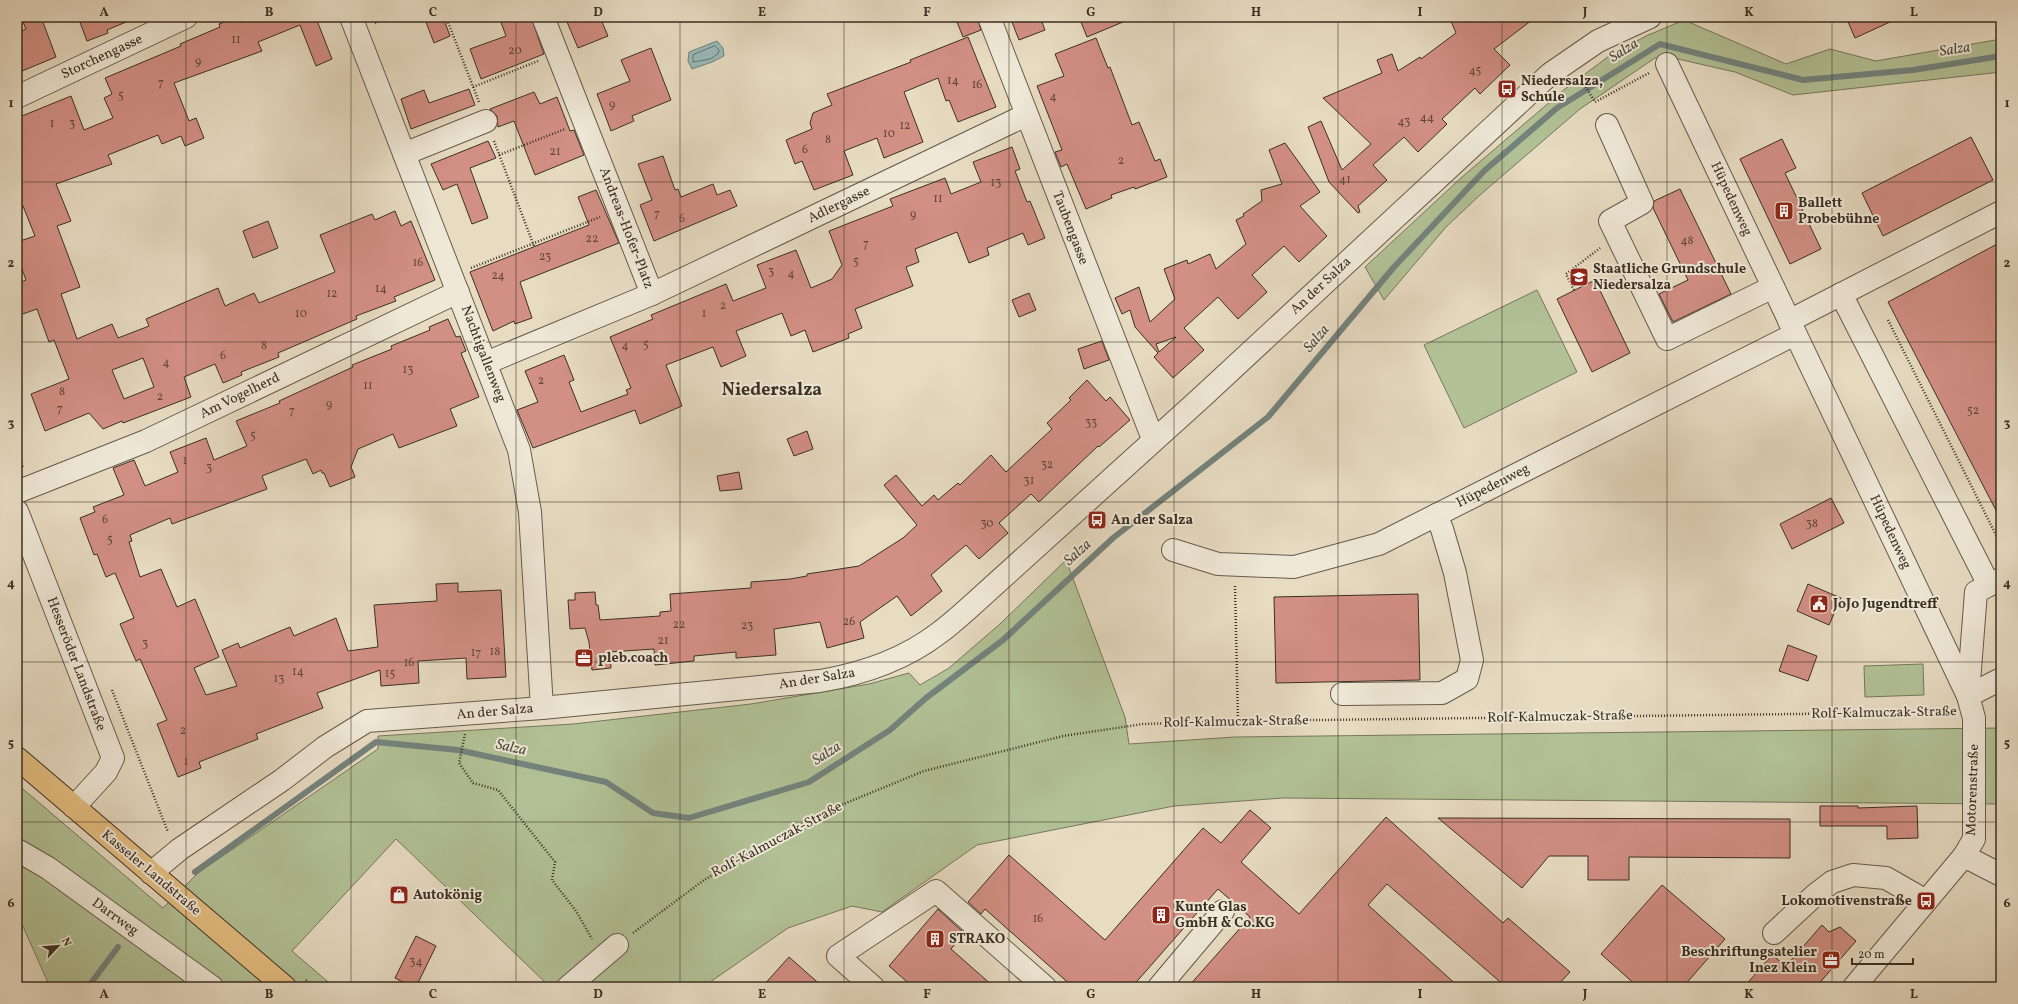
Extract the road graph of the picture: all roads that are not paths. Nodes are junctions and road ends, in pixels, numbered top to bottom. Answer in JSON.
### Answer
{"nodes":[{"id":1,"x":186,"y":17,"type":"edge"},
{"id":2,"x":351,"y":17,"type":"edge"},
{"id":3,"x":543,"y":17,"type":"edge"},
{"id":4,"x":989,"y":17,"type":"edge"},
{"id":5,"x":1638,"y":19,"type":"edge"},
{"id":6,"x":1667,"y":64,"type":"road end"},
{"id":7,"x":17,"y":97,"type":"edge"},
{"id":8,"x":1026,"y":115,"type":"junction"},
{"id":9,"x":486,"y":121,"type":"dead end"},
{"id":10,"x":1607,"y":125,"type":"dead end"},
{"id":11,"x":404,"y":154,"type":"junction"},
{"id":12,"x":2001,"y":212,"type":"edge"},
{"id":13,"x":455,"y":283,"type":"junction"},
{"id":14,"x":1773,"y":287,"type":"junction"},
{"id":15,"x":652,"y":294,"type":"junction"},
{"id":16,"x":1841,"y":294,"type":"junction"},
{"id":17,"x":1792,"y":327,"type":"junction"},
{"id":18,"x":486,"y":363,"type":"junction"},
{"id":19,"x":1153,"y":440,"type":"junction"},
{"id":20,"x":17,"y":492,"type":"edge"},
{"id":21,"x":17,"y":511,"type":"edge"},
{"id":22,"x":1436,"y":515,"type":"junction"},
{"id":23,"x":1173,"y":550,"type":"dead end"},
{"id":24,"x":1995,"y":582,"type":"edge"},
{"id":25,"x":2001,"y":679,"type":"edge"},
{"id":26,"x":1342,"y":694,"type":"dead end"},
{"id":27,"x":1970,"y":704,"type":"junction"},
{"id":28,"x":542,"y":708,"type":"junction"},
{"id":29,"x":17,"y":758,"type":"edge"},
{"id":30,"x":74,"y":808,"type":"junction"},
{"id":31,"x":17,"y":850,"type":"edge"},
{"id":32,"x":1964,"y":856,"type":"junction"},
{"id":33,"x":151,"y":873,"type":"junction"},
{"id":34,"x":2001,"y":874,"type":"edge"},
{"id":35,"x":1926,"y":901,"type":"junction"},
{"id":36,"x":1223,"y":911,"type":"dead end"},
{"id":37,"x":1774,"y":933,"type":"dead end"},
{"id":38,"x":609,"y":951,"type":"road end"},
{"id":39,"x":212,"y":987,"type":"edge"},
{"id":40,"x":285,"y":987,"type":"edge"},
{"id":41,"x":568,"y":987,"type":"edge"},
{"id":42,"x":873,"y":987,"type":"edge"},
{"id":43,"x":1045,"y":987,"type":"edge"},
{"id":44,"x":1159,"y":987,"type":"edge"},
{"id":45,"x":1854,"y":987,"type":"edge"}],
"edges":[{"from":1,"to":7,"type":"street","name":"Storchengasse"},
{"from":2,"to":11,"type":"street","name":"Nachtigallenweg"},
{"from":3,"to":15,"type":"street","name":"Andreas-Hofer-Platz"},
{"from":4,"to":8,"type":"street","name":"Taubengasse"},
{"from":5,"to":19,"type":"street","name":"An der Salza"},
{"from":6,"to":14,"type":"street","name":"Hüpedenweg"},
{"from":8,"to":15,"type":"street","name":"Adlergasse"},
{"from":8,"to":19,"type":"street","name":"Taubengasse"},
{"from":9,"to":11,"type":"street"},
{"from":10,"to":14,"type":"street"},
{"from":11,"to":13,"type":"street","name":"Nachtigallenweg"},
{"from":12,"to":16,"type":"street"},
{"from":13,"to":18,"type":"street","name":"Nachtigallenweg"},
{"from":13,"to":20,"type":"street","name":"Am Vogelherd"},
{"from":14,"to":17,"type":"street","name":"Hüpedenweg"},
{"from":15,"to":18,"type":"street","name":"Andreas-Hofer-Platz"},
{"from":16,"to":17,"type":"street"},
{"from":16,"to":24,"type":"street"},
{"from":17,"to":22,"type":"street","name":"Hüpedenweg"},
{"from":17,"to":27,"type":"street","name":"Hüpedenweg"},
{"from":18,"to":28,"type":"street","name":"Nachtigallenweg"},
{"from":19,"to":28,"type":"street","name":"An der Salza"},
{"from":21,"to":30,"type":"street","name":"Hesseröder Landstraße"},
{"from":22,"to":23,"type":"street","name":"Hüpedenweg"},
{"from":22,"to":26,"type":"street"},
{"from":24,"to":27,"type":"street"},
{"from":25,"to":27,"type":"street"},
{"from":27,"to":32,"type":"street","name":"Motorenstraße"},
{"from":28,"to":33,"type":"street","name":"An der Salza"},
{"from":29,"to":30,"type":"main road","name":"Kasseler Landstraße"},
{"from":30,"to":33,"type":"main road","name":"Kasseler Landstraße"},
{"from":31,"to":39,"type":"street","name":"Darrweg"},
{"from":32,"to":34,"type":"street"},
{"from":32,"to":35,"type":"street","name":"Motorenstraße"},
{"from":33,"to":40,"type":"main road","name":"Kasseler Landstraße"},
{"from":35,"to":37,"type":"street"},
{"from":35,"to":45,"type":"street","name":"Motorenstraße"},
{"from":36,"to":44,"type":"street"},
{"from":38,"to":41,"type":"street"},
{"from":42,"to":43,"type":"street"}]}
